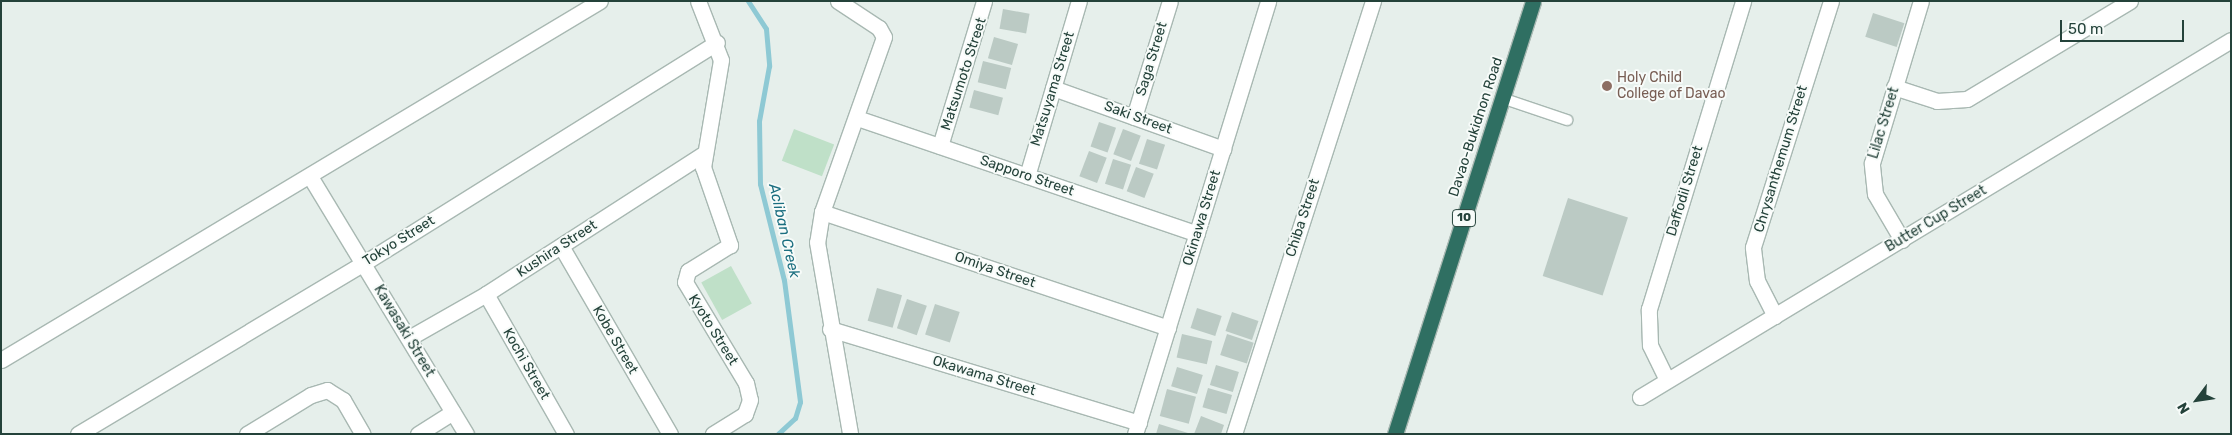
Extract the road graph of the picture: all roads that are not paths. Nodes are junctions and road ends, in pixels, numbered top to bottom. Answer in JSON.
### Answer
{"nodes":[{"id":1,"x":600,"y":1,"type":"edge"},
{"id":2,"x":698,"y":1,"type":"edge"},
{"id":3,"x":838,"y":1,"type":"edge"},
{"id":4,"x":984,"y":1,"type":"edge"},
{"id":5,"x":1079,"y":1,"type":"edge"},
{"id":6,"x":1170,"y":1,"type":"edge"},
{"id":7,"x":1268,"y":1,"type":"edge"},
{"id":8,"x":1373,"y":1,"type":"edge"},
{"id":9,"x":1532,"y":1,"type":"edge"},
{"id":10,"x":1743,"y":1,"type":"edge"},
{"id":11,"x":1830,"y":1,"type":"edge"},
{"id":12,"x":1921,"y":1,"type":"edge"},
{"id":13,"x":2130,"y":1,"type":"edge"},
{"id":14,"x":2231,"y":40,"type":"edge"},
{"id":15,"x":717,"y":42,"type":"junction"},
{"id":16,"x":1894,"y":87,"type":"junction"},
{"id":17,"x":1053,"y":88,"type":"junction"},
{"id":18,"x":1502,"y":98,"type":"junction"},
{"id":19,"x":1134,"y":117,"type":"junction"},
{"id":20,"x":857,"y":118,"type":"junction"},
{"id":21,"x":1567,"y":120,"type":"dead end"},
{"id":22,"x":940,"y":146,"type":"junction"},
{"id":23,"x":1223,"y":149,"type":"junction"},
{"id":24,"x":702,"y":155,"type":"junction"},
{"id":25,"x":1027,"y":176,"type":"junction"},
{"id":26,"x":311,"y":178,"type":"junction"},
{"id":27,"x":822,"y":212,"type":"junction"},
{"id":28,"x":1197,"y":234,"type":"junction"},
{"id":29,"x":1902,"y":240,"type":"junction"},
{"id":30,"x":561,"y":246,"type":"junction"},
{"id":31,"x":364,"y":263,"type":"junction"},
{"id":32,"x":486,"y":294,"type":"junction"},
{"id":33,"x":1775,"y":316,"type":"junction"},
{"id":34,"x":1168,"y":328,"type":"junction"},
{"id":35,"x":830,"y":329,"type":"junction"},
{"id":36,"x":409,"y":338,"type":"junction"},
{"id":37,"x":1,"y":360,"type":"edge"},
{"id":38,"x":1667,"y":380,"type":"junction"},
{"id":39,"x":1640,"y":396,"type":"dead end"},
{"id":40,"x":453,"y":412,"type":"junction"},
{"id":41,"x":1137,"y":428,"type":"edge"},
{"id":42,"x":85,"y":432,"type":"edge"},
{"id":43,"x":247,"y":434,"type":"edge"},
{"id":44,"x":363,"y":434,"type":"edge"},
{"id":45,"x":418,"y":434,"type":"edge"},
{"id":46,"x":466,"y":434,"type":"edge"},
{"id":47,"x":566,"y":434,"type":"edge"},
{"id":48,"x":670,"y":434,"type":"edge"},
{"id":49,"x":713,"y":434,"type":"edge"},
{"id":50,"x":850,"y":434,"type":"edge"},
{"id":51,"x":1234,"y":434,"type":"edge"},
{"id":52,"x":1395,"y":434,"type":"edge"}],
"edges":[{"from":1,"to":26,"type":"street"},
{"from":2,"to":15,"type":"street"},
{"from":3,"to":20,"type":"street"},
{"from":4,"to":22,"type":"street","name":"Matsumoto Street"},
{"from":5,"to":17,"type":"street","name":"Matsuyama Street"},
{"from":6,"to":19,"type":"street","name":"Saga Street"},
{"from":7,"to":23,"type":"street","name":"Okinawa Street"},
{"from":8,"to":51,"type":"street","name":"Chiba Street"},
{"from":9,"to":18,"type":"highway","name":"Davao-Bukidnon Road","number":"10"},
{"from":10,"to":38,"type":"street","name":"Daffodil Street"},
{"from":11,"to":33,"type":"street","name":"Chrysanthemum Street"},
{"from":12,"to":16,"type":"street","name":"Lilac Street"},
{"from":13,"to":16,"type":"street"},
{"from":14,"to":29,"type":"street","name":"Butter Cup Street"},
{"from":15,"to":24,"type":"street"},
{"from":15,"to":31,"type":"street","name":"Tokyo Street"},
{"from":16,"to":29,"type":"street","name":"Lilac Street"},
{"from":17,"to":19,"type":"street","name":"Saki Street"},
{"from":17,"to":25,"type":"street","name":"Matsuyama Street"},
{"from":18,"to":21,"type":"lane"},
{"from":18,"to":52,"type":"highway","name":"Davao-Bukidnon Road","number":"10"},
{"from":19,"to":23,"type":"street","name":"Saki Street"},
{"from":20,"to":22,"type":"street","name":"Sapporo Street"},
{"from":20,"to":27,"type":"street"},
{"from":22,"to":25,"type":"street","name":"Sapporo Street"},
{"from":23,"to":28,"type":"street","name":"Okinawa Street"},
{"from":24,"to":30,"type":"street","name":"Kushira Street"},
{"from":24,"to":49,"type":"street","name":"Kyoto Street"},
{"from":25,"to":28,"type":"street","name":"Sapporo Street"},
{"from":26,"to":31,"type":"street","name":"Kawasaki Street"},
{"from":26,"to":37,"type":"street"},
{"from":27,"to":34,"type":"street","name":"Omiya Street"},
{"from":27,"to":35,"type":"street"},
{"from":28,"to":34,"type":"street","name":"Okinawa Street"},
{"from":29,"to":33,"type":"street","name":"Butter Cup Street"},
{"from":30,"to":32,"type":"street","name":"Kushira Street"},
{"from":30,"to":48,"type":"street","name":"Kobe Street"},
{"from":31,"to":36,"type":"street","name":"Kawasaki Street"},
{"from":31,"to":42,"type":"street","name":"Tokyo Street"},
{"from":32,"to":36,"type":"street","name":"Kushira Street"},
{"from":32,"to":47,"type":"street","name":"Kochi Street"},
{"from":33,"to":38,"type":"street","name":"Butter Cup Street"},
{"from":34,"to":41,"type":"street","name":"Okinawa Street"},
{"from":35,"to":41,"type":"street","name":"Okawama Street"},
{"from":35,"to":50,"type":"street"},
{"from":36,"to":40,"type":"street","name":"Kawasaki Street"},
{"from":38,"to":39,"type":"street","name":"Butter Cup Street"},
{"from":40,"to":45,"type":"street"},
{"from":40,"to":46,"type":"street","name":"Kawasaki Street"},
{"from":43,"to":44,"type":"street"}]}
